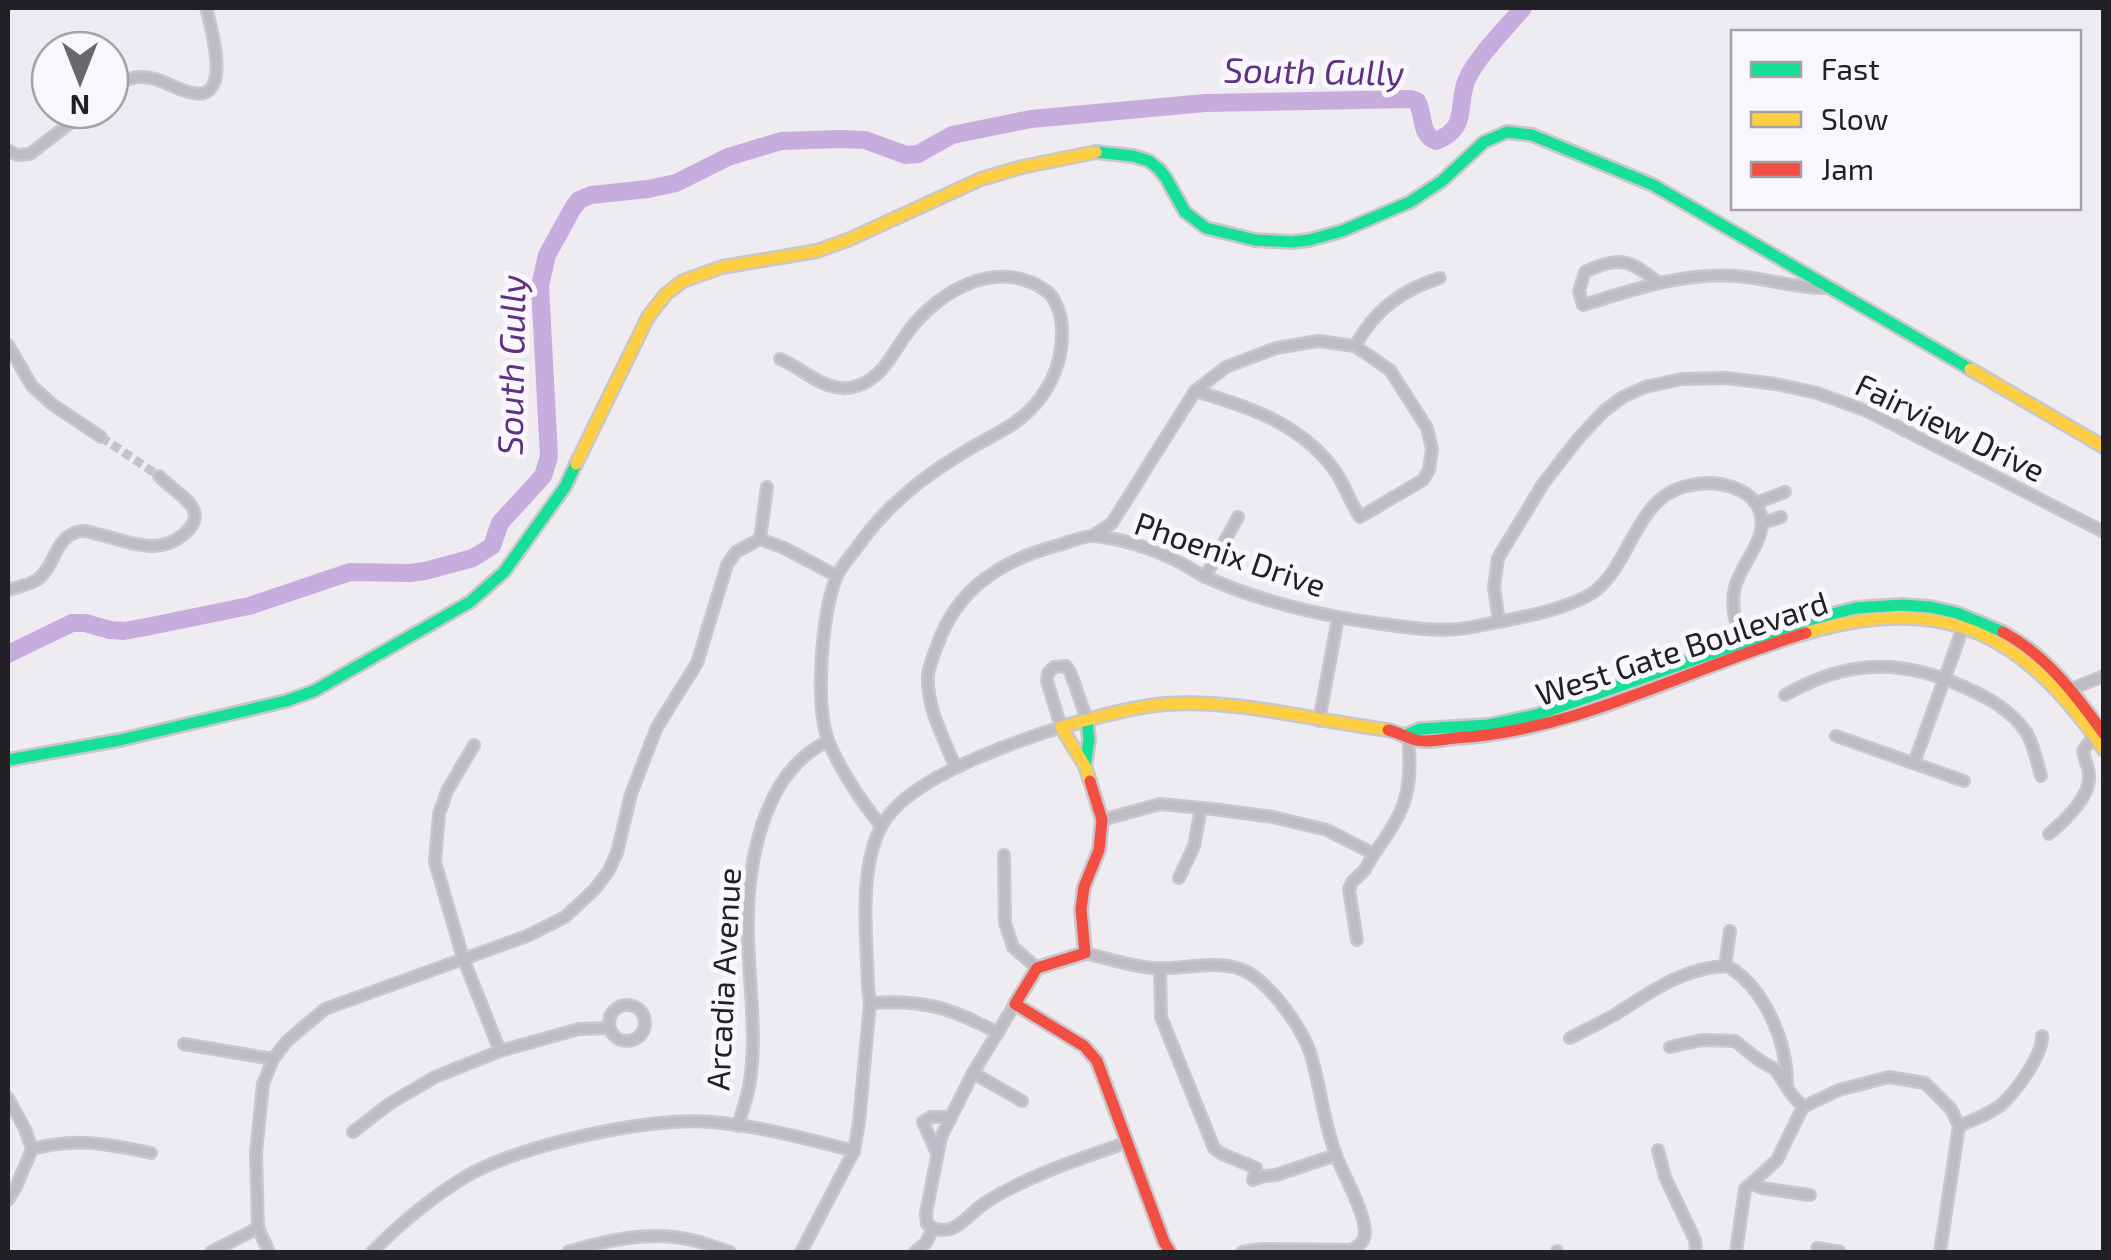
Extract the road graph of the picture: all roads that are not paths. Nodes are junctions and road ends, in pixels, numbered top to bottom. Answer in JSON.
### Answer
{"nodes":[{"id":1,"x":206,"y":8,"type":"edge"},
{"id":2,"x":130,"y":79,"type":"edge"},
{"id":3,"x":61,"y":130,"type":"edge"},
{"id":4,"x":8,"y":150,"type":"edge"},
{"id":5,"x":1440,"y":278,"type":"dead end"},
{"id":6,"x":1658,"y":283,"type":"junction"},
{"id":7,"x":1829,"y":288,"type":"junction"},
{"id":8,"x":8,"y":345,"type":"edge"},
{"id":9,"x":1355,"y":346,"type":"junction"},
{"id":10,"x":780,"y":359,"type":"dead end"},
{"id":11,"x":1195,"y":391,"type":"junction"},
{"id":12,"x":100,"y":438,"type":"tunnel mouth"},
{"id":13,"x":2104,"y":447,"type":"edge"},
{"id":14,"x":160,"y":476,"type":"tunnel mouth"},
{"id":15,"x":768,"y":487,"type":"dead end"},
{"id":16,"x":1785,"y":492,"type":"dead end"},
{"id":17,"x":1756,"y":503,"type":"junction"},
{"id":18,"x":1238,"y":516,"type":"dead end"},
{"id":19,"x":1781,"y":516,"type":"dead end"},
{"id":20,"x":1762,"y":523,"type":"junction"},
{"id":21,"x":2104,"y":532,"type":"edge"},
{"id":22,"x":1092,"y":536,"type":"junction"},
{"id":23,"x":760,"y":539,"type":"junction"},
{"id":24,"x":836,"y":576,"type":"junction"},
{"id":25,"x":1205,"y":577,"type":"junction"},
{"id":26,"x":8,"y":590,"type":"edge"},
{"id":27,"x":1338,"y":618,"type":"junction"},
{"id":28,"x":1965,"y":620,"type":"junction"},
{"id":29,"x":1499,"y":622,"type":"junction"},
{"id":30,"x":1745,"y":648,"type":"junction"},
{"id":31,"x":2104,"y":676,"type":"edge"},
{"id":32,"x":1944,"y":678,"type":"junction"},
{"id":33,"x":2067,"y":691,"type":"junction"},
{"id":34,"x":1784,"y":695,"type":"dead end"},
{"id":35,"x":1086,"y":720,"type":"junction"},
{"id":36,"x":1320,"y":721,"type":"junction"},
{"id":37,"x":1061,"y":727,"type":"junction"},
{"id":38,"x":1408,"y":734,"type":"junction"},
{"id":39,"x":2099,"y":735,"type":"edge"},
{"id":40,"x":1836,"y":736,"type":"dead end"},
{"id":41,"x":828,"y":741,"type":"junction"},
{"id":42,"x":474,"y":745,"type":"dead end"},
{"id":43,"x":2104,"y":750,"type":"edge"},
{"id":44,"x":8,"y":760,"type":"edge"},
{"id":45,"x":1914,"y":763,"type":"junction"},
{"id":46,"x":1085,"y":766,"type":"junction"},
{"id":47,"x":956,"y":768,"type":"junction"},
{"id":48,"x":2041,"y":776,"type":"dead end"},
{"id":49,"x":1964,"y":781,"type":"dead end"},
{"id":50,"x":1201,"y":808,"type":"junction"},
{"id":51,"x":1102,"y":820,"type":"junction"},
{"id":52,"x":881,"y":826,"type":"junction"},
{"id":53,"x":2048,"y":834,"type":"dead end"},
{"id":54,"x":1374,"y":854,"type":"junction"},
{"id":55,"x":1004,"y":856,"type":"dead end"},
{"id":56,"x":1179,"y":878,"type":"dead end"},
{"id":57,"x":1730,"y":932,"type":"dead end"},
{"id":58,"x":1357,"y":940,"type":"dead end"},
{"id":59,"x":1085,"y":953,"type":"junction"},
{"id":60,"x":463,"y":958,"type":"junction"},
{"id":61,"x":1726,"y":966,"type":"junction"},
{"id":62,"x":1038,"y":968,"type":"junction"},
{"id":63,"x":1160,"y":968,"type":"junction"},
{"id":64,"x":870,"y":1003,"type":"junction"},
{"id":65,"x":1015,"y":1004,"type":"junction"},
{"id":66,"x":609,"y":1028,"type":"junction"},
{"id":67,"x":998,"y":1033,"type":"junction"},
{"id":68,"x":2042,"y":1036,"type":"dead end"},
{"id":69,"x":1570,"y":1038,"type":"dead end"},
{"id":70,"x":184,"y":1044,"type":"dead end"},
{"id":71,"x":1670,"y":1047,"type":"dead end"},
{"id":72,"x":500,"y":1051,"type":"junction"},
{"id":73,"x":273,"y":1059,"type":"junction"},
{"id":74,"x":973,"y":1073,"type":"junction"},
{"id":75,"x":1786,"y":1086,"type":"junction"},
{"id":76,"x":8,"y":1098,"type":"edge"},
{"id":77,"x":1022,"y":1100,"type":"dead end"},
{"id":78,"x":1803,"y":1107,"type":"junction"},
{"id":79,"x":951,"y":1117,"type":"junction"},
{"id":80,"x":738,"y":1126,"type":"junction"},
{"id":81,"x":1959,"y":1126,"type":"junction"},
{"id":82,"x":353,"y":1132,"type":"dead end"},
{"id":83,"x":1128,"y":1142,"type":"junction"},
{"id":84,"x":32,"y":1149,"type":"junction"},
{"id":85,"x":1658,"y":1150,"type":"dead end"},
{"id":86,"x":854,"y":1151,"type":"junction"},
{"id":87,"x":151,"y":1153,"type":"dead end"},
{"id":88,"x":937,"y":1153,"type":"junction"},
{"id":89,"x":1336,"y":1154,"type":"junction"},
{"id":90,"x":1752,"y":1184,"type":"junction"},
{"id":91,"x":1810,"y":1195,"type":"dead end"},
{"id":92,"x":8,"y":1200,"type":"edge"},
{"id":93,"x":258,"y":1228,"type":"junction"},
{"id":94,"x":933,"y":1228,"type":"junction"},
{"id":95,"x":1817,"y":1248,"type":"dead end"},
{"id":96,"x":211,"y":1252,"type":"edge"},
{"id":97,"x":269,"y":1252,"type":"edge"},
{"id":98,"x":372,"y":1252,"type":"edge"},
{"id":99,"x":568,"y":1252,"type":"edge"},
{"id":100,"x":730,"y":1252,"type":"edge"},
{"id":101,"x":801,"y":1252,"type":"edge"},
{"id":102,"x":914,"y":1252,"type":"edge"},
{"id":103,"x":1170,"y":1252,"type":"edge"},
{"id":104,"x":1242,"y":1252,"type":"edge"},
{"id":105,"x":1696,"y":1252,"type":"edge"},
{"id":106,"x":1736,"y":1252,"type":"edge"},
{"id":107,"x":1840,"y":1252,"type":"edge"},
{"id":108,"x":1940,"y":1252,"type":"edge"}],
"edges":[{"from":1,"to":2,"type":"street"},
{"from":3,"to":4,"type":"street"},
{"from":5,"to":9,"type":"street"},
{"from":6,"to":6,"type":"street"},
{"from":6,"to":7,"type":"street"},
{"from":7,"to":13,"type":"main road"},
{"from":7,"to":44,"type":"main road"},
{"from":8,"to":12,"type":"street"},
{"from":9,"to":11,"type":"street"},
{"from":9,"to":11,"type":"street"},
{"from":10,"to":24,"type":"street"},
{"from":11,"to":22,"type":"street"},
{"from":14,"to":26,"type":"street"},
{"from":15,"to":23,"type":"street"},
{"from":16,"to":17,"type":"street"},
{"from":17,"to":20,"type":"street"},
{"from":17,"to":29,"type":"street","name":"Phoenix Drive"},
{"from":18,"to":25,"type":"street"},
{"from":19,"to":20,"type":"street"},
{"from":20,"to":30,"type":"street"},
{"from":21,"to":29,"type":"street","name":"Fairview Drive"},
{"from":22,"to":25,"type":"street","name":"Phoenix Drive"},
{"from":22,"to":47,"type":"street","name":"Phoenix Drive"},
{"from":23,"to":24,"type":"street"},
{"from":23,"to":60,"type":"street"},
{"from":24,"to":41,"type":"street"},
{"from":25,"to":27,"type":"street","name":"Phoenix Drive"},
{"from":27,"to":29,"type":"street","name":"Phoenix Drive"},
{"from":27,"to":36,"type":"street"},
{"from":28,"to":30,"type":"main road","name":"West Gate Boulevard"},
{"from":28,"to":32,"type":"street"},
{"from":28,"to":33,"type":"main road","name":"West Gate Boulevard"},
{"from":30,"to":38,"type":"main road","name":"West Gate Boulevard"},
{"from":31,"to":33,"type":"street"},
{"from":32,"to":34,"type":"street"},
{"from":32,"to":45,"type":"street"},
{"from":32,"to":48,"type":"street"},
{"from":33,"to":39,"type":"main road","name":"West Gate Boulevard"},
{"from":35,"to":36,"type":"main road","name":"West Gate Boulevard"},
{"from":35,"to":37,"type":"main road","name":"West Gate Boulevard"},
{"from":35,"to":37,"type":"street"},
{"from":35,"to":46,"type":"main road"},
{"from":36,"to":38,"type":"main road","name":"West Gate Boulevard"},
{"from":37,"to":46,"type":"main road"},
{"from":37,"to":47,"type":"street","name":"West Gate Boulevard"},
{"from":38,"to":54,"type":"street"},
{"from":39,"to":43,"type":"main road","name":"West Gate Boulevard"},
{"from":39,"to":53,"type":"street"},
{"from":40,"to":45,"type":"street"},
{"from":41,"to":52,"type":"street"},
{"from":41,"to":80,"type":"street","name":"Arcadia Avenue"},
{"from":42,"to":60,"type":"street"},
{"from":45,"to":49,"type":"street"},
{"from":46,"to":51,"type":"main road"},
{"from":47,"to":52,"type":"street","name":"West Gate Boulevard"},
{"from":50,"to":51,"type":"street"},
{"from":50,"to":54,"type":"street"},
{"from":50,"to":56,"type":"street"},
{"from":51,"to":59,"type":"main road"},
{"from":52,"to":64,"type":"street"},
{"from":54,"to":58,"type":"street"},
{"from":55,"to":62,"type":"street"},
{"from":57,"to":61,"type":"street"},
{"from":59,"to":62,"type":"main road"},
{"from":59,"to":63,"type":"street"},
{"from":60,"to":72,"type":"street"},
{"from":60,"to":73,"type":"street"},
{"from":61,"to":69,"type":"street"},
{"from":61,"to":75,"type":"street"},
{"from":62,"to":65,"type":"main road"},
{"from":63,"to":89,"type":"street"},
{"from":63,"to":89,"type":"street"},
{"from":64,"to":67,"type":"street"},
{"from":64,"to":86,"type":"street"},
{"from":65,"to":67,"type":"street"},
{"from":65,"to":83,"type":"main road"},
{"from":66,"to":66,"type":"street"},
{"from":66,"to":72,"type":"street"},
{"from":67,"to":74,"type":"street"},
{"from":68,"to":81,"type":"street"},
{"from":70,"to":73,"type":"street"},
{"from":71,"to":75,"type":"street"},
{"from":72,"to":82,"type":"street"},
{"from":73,"to":93,"type":"street"},
{"from":74,"to":77,"type":"street"},
{"from":74,"to":79,"type":"street"},
{"from":75,"to":78,"type":"street"},
{"from":76,"to":84,"type":"street"},
{"from":78,"to":81,"type":"street"},
{"from":78,"to":90,"type":"street"},
{"from":79,"to":88,"type":"street"},
{"from":79,"to":88,"type":"street"},
{"from":80,"to":86,"type":"street"},
{"from":80,"to":98,"type":"street"},
{"from":81,"to":108,"type":"street"},
{"from":83,"to":94,"type":"street"},
{"from":83,"to":103,"type":"main road"},
{"from":84,"to":87,"type":"street"},
{"from":84,"to":92,"type":"street"},
{"from":85,"to":105,"type":"street"},
{"from":86,"to":101,"type":"street"},
{"from":88,"to":94,"type":"street"},
{"from":89,"to":104,"type":"street"},
{"from":90,"to":91,"type":"street"},
{"from":90,"to":106,"type":"street"},
{"from":93,"to":96,"type":"street"},
{"from":93,"to":97,"type":"street"},
{"from":94,"to":102,"type":"street"},
{"from":95,"to":107,"type":"street"},
{"from":99,"to":100,"type":"street"}]}
